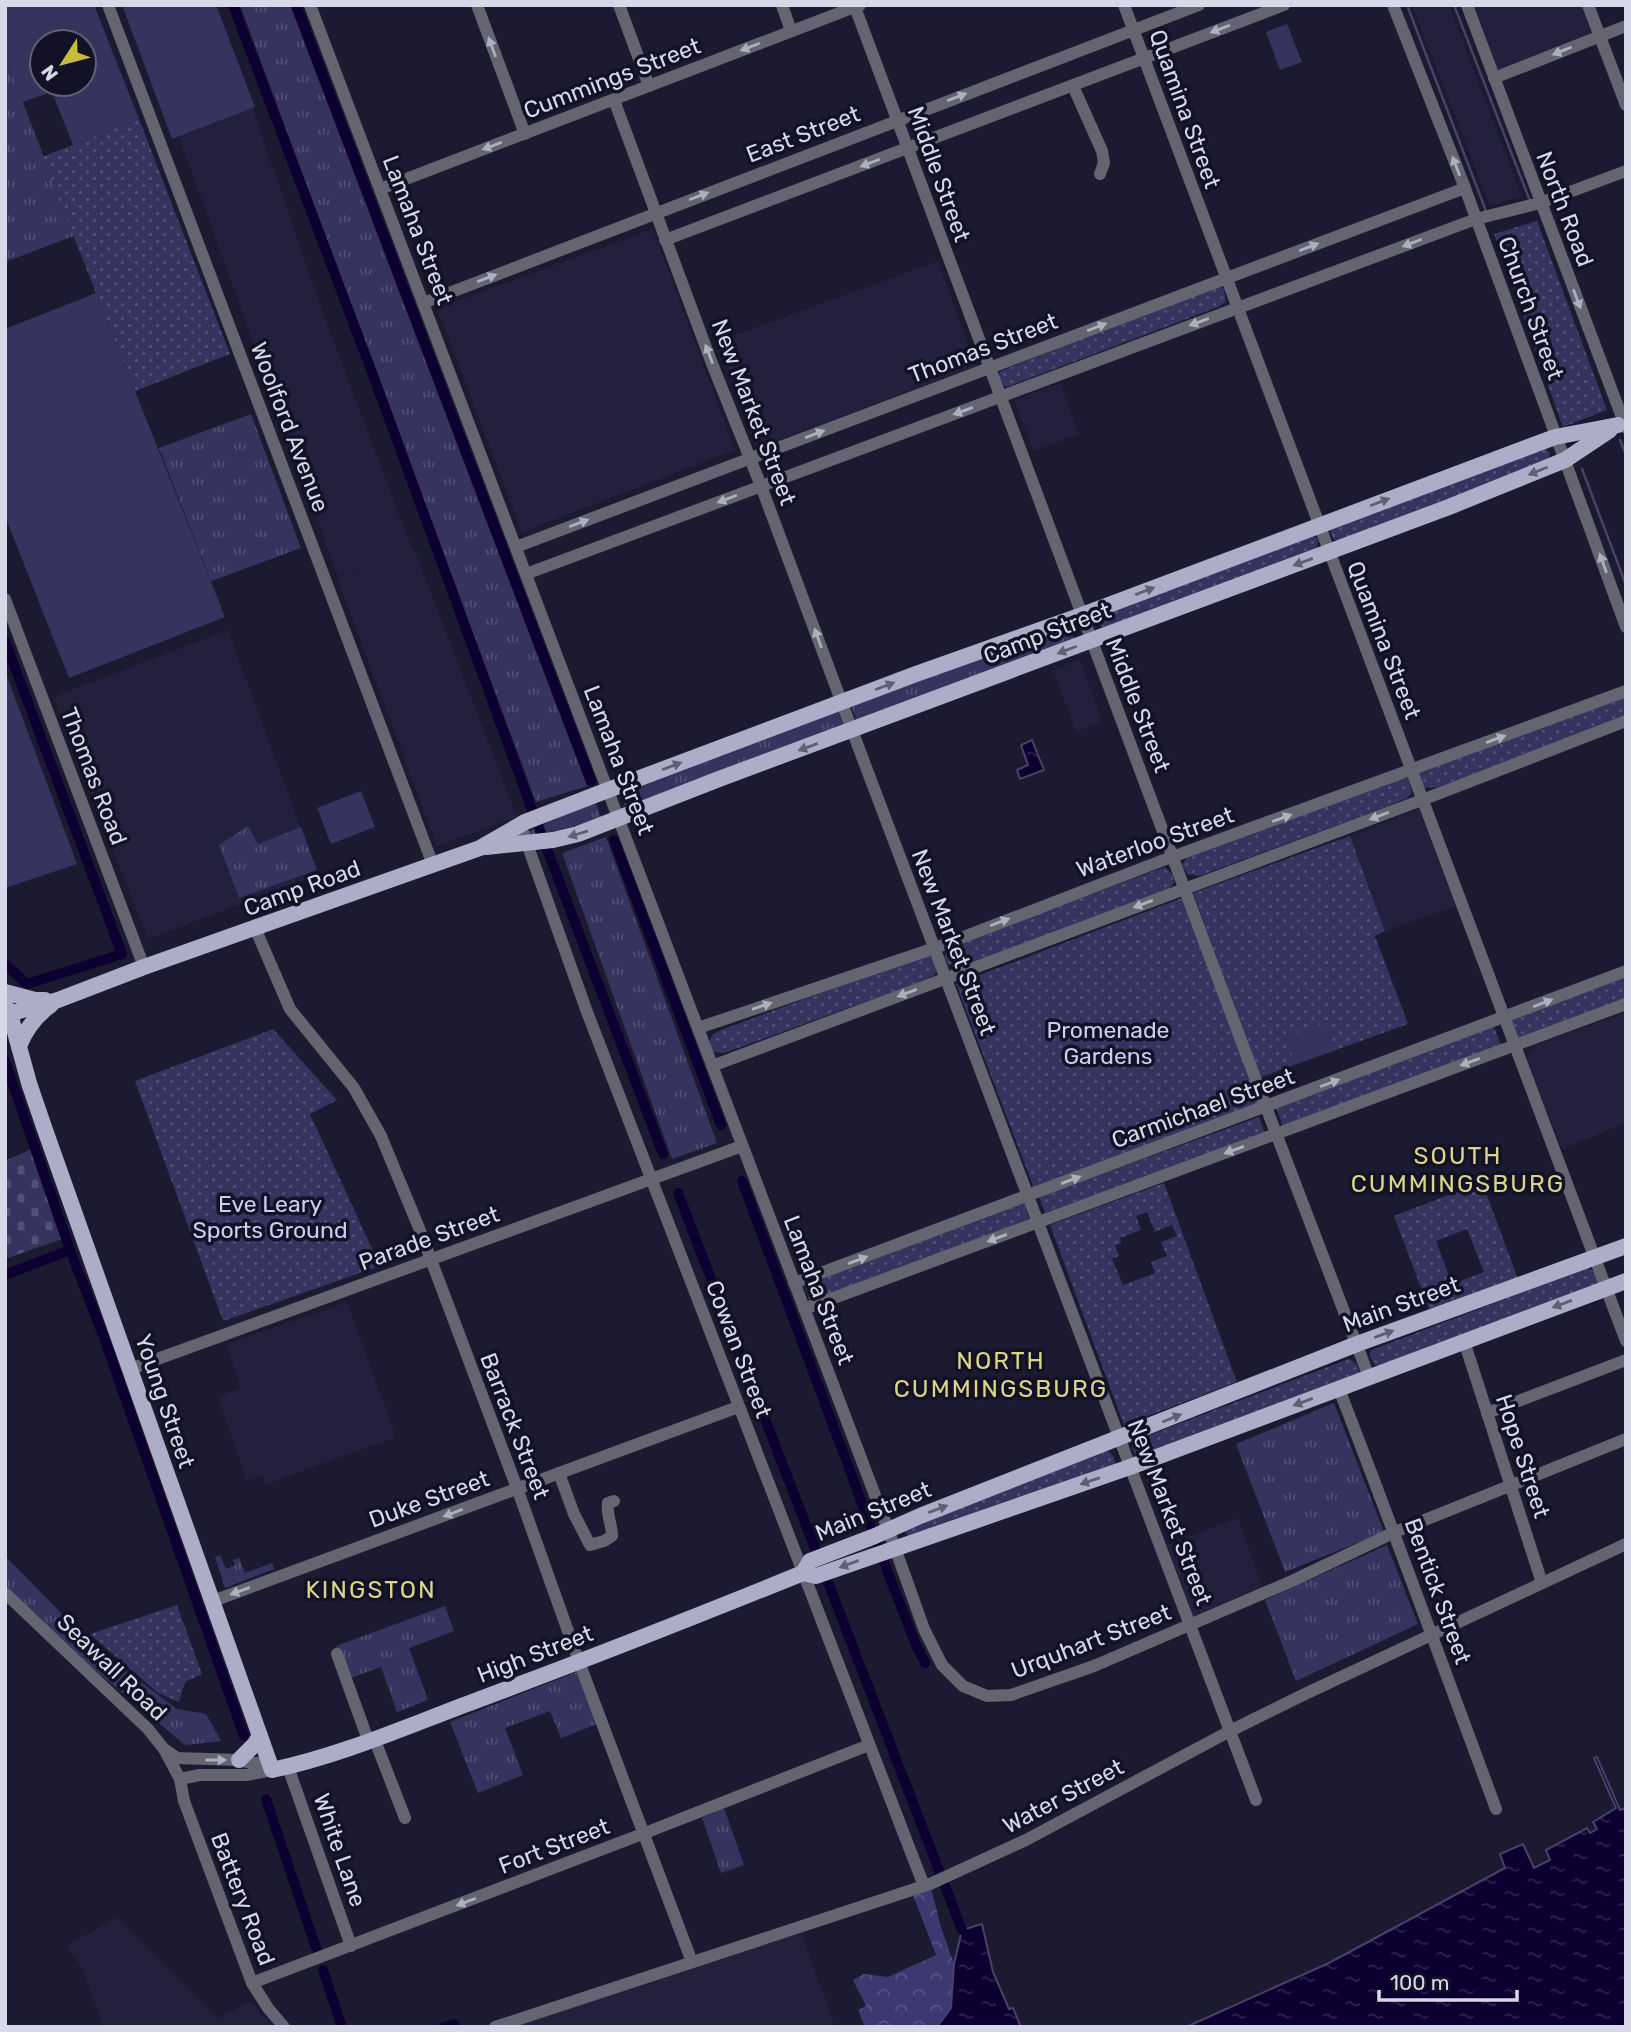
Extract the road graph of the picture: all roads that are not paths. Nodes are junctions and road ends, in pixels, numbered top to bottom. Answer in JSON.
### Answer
{"nodes":[{"id":1,"x":108,"y":5,"type":"edge"},
{"id":2,"x":310,"y":5,"type":"edge"},
{"id":3,"x":477,"y":5,"type":"edge"},
{"id":4,"x":619,"y":5,"type":"edge"},
{"id":5,"x":782,"y":5,"type":"edge"},
{"id":6,"x":1124,"y":5,"type":"edge"},
{"id":7,"x":1199,"y":5,"type":"edge"},
{"id":8,"x":1284,"y":5,"type":"edge"},
{"id":9,"x":1393,"y":5,"type":"edge"},
{"id":10,"x":1467,"y":5,"type":"edge"},
{"id":11,"x":1588,"y":5,"type":"edge"},
{"id":12,"x":857,"y":6,"type":"edge"},
{"id":13,"x":1626,"y":26,"type":"edge"},
{"id":14,"x":1133,"y":29,"type":"junction"},
{"id":15,"x":791,"y":31,"type":"junction"},
{"id":16,"x":1600,"y":36,"type":"junction"},
{"id":17,"x":1144,"y":59,"type":"junction"},
{"id":18,"x":1494,"y":78,"type":"junction"},
{"id":19,"x":649,"y":86,"type":"junction"},
{"id":20,"x":1073,"y":86,"type":"junction"},
{"id":21,"x":614,"y":100,"type":"junction"},
{"id":22,"x":1626,"y":105,"type":"edge"},
{"id":23,"x":897,"y":120,"type":"junction"},
{"id":24,"x":525,"y":134,"type":"junction"},
{"id":25,"x":907,"y":149,"type":"junction"},
{"id":26,"x":1626,"y":171,"type":"edge"},
{"id":27,"x":1100,"y":174,"type":"dead end"},
{"id":28,"x":1465,"y":188,"type":"junction"},
{"id":29,"x":380,"y":190,"type":"junction"},
{"id":30,"x":1540,"y":203,"type":"junction"},
{"id":31,"x":656,"y":213,"type":"junction"},
{"id":32,"x":1476,"y":219,"type":"junction"},
{"id":33,"x":665,"y":240,"type":"junction"},
{"id":34,"x":1226,"y":279,"type":"junction"},
{"id":35,"x":423,"y":303,"type":"junction"},
{"id":36,"x":1237,"y":308,"type":"junction"},
{"id":37,"x":989,"y":368,"type":"junction"},
{"id":38,"x":1000,"y":397,"type":"junction"},
{"id":39,"x":1623,"y":425,"type":"edge"},
{"id":40,"x":1555,"y":437,"type":"junction"},
{"id":41,"x":751,"y":458,"type":"junction"},
{"id":42,"x":1565,"y":460,"type":"junction"},
{"id":43,"x":761,"y":486,"type":"junction"},
{"id":44,"x":1319,"y":525,"type":"junction"},
{"id":45,"x":516,"y":547,"type":"junction"},
{"id":46,"x":1328,"y":552,"type":"junction"},
{"id":47,"x":526,"y":574,"type":"junction"},
{"id":48,"x":5,"y":599,"type":"edge"},
{"id":49,"x":1082,"y":615,"type":"junction"},
{"id":50,"x":1626,"y":627,"type":"edge"},
{"id":51,"x":1091,"y":640,"type":"junction"},
{"id":52,"x":1626,"y":691,"type":"edge"},
{"id":53,"x":841,"y":702,"type":"junction"},
{"id":54,"x":1626,"y":721,"type":"edge"},
{"id":55,"x":852,"y":730,"type":"junction"},
{"id":56,"x":1411,"y":771,"type":"junction"},
{"id":57,"x":599,"y":794,"type":"junction"},
{"id":58,"x":1422,"y":800,"type":"junction"},
{"id":59,"x":611,"y":822,"type":"junction"},
{"id":60,"x":523,"y":823,"type":"junction"},
{"id":61,"x":531,"y":843,"type":"junction"},
{"id":62,"x":480,"y":848,"type":"junction"},
{"id":63,"x":430,"y":857,"type":"junction"},
{"id":64,"x":1172,"y":857,"type":"junction"},
{"id":65,"x":1185,"y":889,"type":"junction"},
{"id":66,"x":255,"y":928,"type":"junction"},
{"id":67,"x":935,"y":948,"type":"junction"},
{"id":68,"x":144,"y":967,"type":"junction"},
{"id":69,"x":1626,"y":971,"type":"edge"},
{"id":70,"x":946,"y":978,"type":"junction"},
{"id":71,"x":5,"y":992,"type":"edge"},
{"id":72,"x":58,"y":1000,"type":"junction"},
{"id":73,"x":1626,"y":1004,"type":"edge"},
{"id":74,"x":6,"y":1014,"type":"edge"},
{"id":75,"x":1503,"y":1017,"type":"junction"},
{"id":76,"x":698,"y":1028,"type":"junction"},
{"id":77,"x":19,"y":1046,"type":"junction"},
{"id":78,"x":1514,"y":1046,"type":"junction"},
{"id":79,"x":712,"y":1066,"type":"junction"},
{"id":80,"x":1266,"y":1107,"type":"junction"},
{"id":81,"x":1277,"y":1134,"type":"junction"},
{"id":82,"x":742,"y":1146,"type":"junction"},
{"id":83,"x":652,"y":1179,"type":"junction"},
{"id":84,"x":1028,"y":1196,"type":"junction"},
{"id":85,"x":1038,"y":1223,"type":"junction"},
{"id":86,"x":1626,"y":1246,"type":"edge"},
{"id":87,"x":1594,"y":1258,"type":"junction"},
{"id":88,"x":431,"y":1259,"type":"junction"},
{"id":89,"x":1626,"y":1281,"type":"edge"},
{"id":90,"x":794,"y":1283,"type":"junction"},
{"id":91,"x":1605,"y":1288,"type":"junction"},
{"id":92,"x":804,"y":1309,"type":"junction"},
{"id":93,"x":1626,"y":1340,"type":"edge"},
{"id":94,"x":1464,"y":1341,"type":"junction"},
{"id":95,"x":1357,"y":1344,"type":"junction"},
{"id":96,"x":1626,"y":1360,"type":"edge"},
{"id":97,"x":130,"y":1368,"type":"junction"},
{"id":98,"x":1369,"y":1377,"type":"junction"},
{"id":99,"x":1339,"y":1389,"type":"junction"},
{"id":100,"x":738,"y":1406,"type":"junction"},
{"id":101,"x":1487,"y":1413,"type":"junction"},
{"id":102,"x":1119,"y":1439,"type":"junction"},
{"id":103,"x":1626,"y":1439,"type":"edge"},
{"id":104,"x":1130,"y":1467,"type":"junction"},
{"id":105,"x":559,"y":1473,"type":"junction"},
{"id":106,"x":1510,"y":1486,"type":"junction"},
{"id":107,"x":517,"y":1488,"type":"junction"},
{"id":108,"x":614,"y":1501,"type":"dead end"},
{"id":109,"x":1395,"y":1532,"type":"junction"},
{"id":110,"x":881,"y":1533,"type":"junction"},
{"id":111,"x":1626,"y":1544,"type":"edge"},
{"id":112,"x":889,"y":1550,"type":"junction"},
{"id":113,"x":810,"y":1570,"type":"junction"},
{"id":114,"x":1542,"y":1583,"type":"junction"},
{"id":115,"x":5,"y":1593,"type":"edge"},
{"id":116,"x":213,"y":1601,"type":"junction"},
{"id":117,"x":1190,"y":1625,"type":"junction"},
{"id":118,"x":1431,"y":1635,"type":"junction"},
{"id":119,"x":337,"y":1654,"type":"dead end"},
{"id":120,"x":579,"y":1662,"type":"junction"},
{"id":121,"x":1230,"y":1731,"type":"junction"},
{"id":122,"x":260,"y":1736,"type":"junction"},
{"id":123,"x":371,"y":1739,"type":"junction"},
{"id":124,"x":869,"y":1745,"type":"junction"},
{"id":125,"x":164,"y":1749,"type":"junction"},
{"id":126,"x":239,"y":1760,"type":"junction"},
{"id":127,"x":278,"y":1767,"type":"junction"},
{"id":128,"x":180,"y":1779,"type":"junction"},
{"id":129,"x":1256,"y":1800,"type":"dead end"},
{"id":130,"x":1496,"y":1809,"type":"dead end"},
{"id":131,"x":405,"y":1818,"type":"dead end"},
{"id":132,"x":645,"y":1833,"type":"junction"},
{"id":133,"x":927,"y":1885,"type":"junction"},
{"id":134,"x":351,"y":1946,"type":"junction"},
{"id":135,"x":692,"y":1962,"type":"junction"},
{"id":136,"x":253,"y":1983,"type":"junction"},
{"id":137,"x":284,"y":2027,"type":"edge"},
{"id":138,"x":495,"y":2027,"type":"edge"}],
"edges":[{"from":1,"to":63,"type":"street","name":"Woolford Avenue"},
{"from":2,"to":29,"type":"street","name":"Lamaha Street"},
{"from":24,"to":3,"type":"street","one_way":true},
{"from":4,"to":19,"type":"street"},
{"from":5,"to":15,"type":"street"},
{"from":6,"to":14,"type":"street","name":"Quamina Street"},
{"from":7,"to":14,"type":"street","name":"East Street"},
{"from":8,"to":17,"type":"street","one_way":true},
{"from":28,"to":9,"type":"street","name":"Church Street","one_way":true},
{"from":10,"to":18,"type":"street","name":"North Road"},
{"from":11,"to":16,"type":"street"},
{"from":12,"to":15,"type":"street","name":"Cummings Street"},
{"from":12,"to":23,"type":"street","name":"Middle Street"},
{"from":13,"to":16,"type":"street"},
{"from":14,"to":17,"type":"street","name":"Quamina Street"},
{"from":23,"to":14,"type":"street","name":"East Street","one_way":true},
{"from":15,"to":19,"type":"street","name":"Cummings Street","one_way":true},
{"from":16,"to":18,"type":"street","one_way":true},
{"from":16,"to":22,"type":"street"},
{"from":17,"to":20,"type":"street"},
{"from":17,"to":34,"type":"street","name":"Quamina Street"},
{"from":18,"to":30,"type":"street","name":"North Road"},
{"from":19,"to":21,"type":"street","name":"Cummings Street"},
{"from":20,"to":25,"type":"street"},
{"from":20,"to":27,"type":"street"},
{"from":21,"to":24,"type":"street","name":"Cummings Street"},
{"from":21,"to":31,"type":"street","name":"New Market Street"},
{"from":23,"to":25,"type":"street","name":"Middle Street"},
{"from":31,"to":23,"type":"street","name":"East Street","one_way":true},
{"from":24,"to":29,"type":"street","name":"Cummings Street","one_way":true},
{"from":25,"to":33,"type":"street","one_way":true},
{"from":25,"to":37,"type":"street","name":"Middle Street"},
{"from":26,"to":30,"type":"street"},
{"from":28,"to":32,"type":"street","name":"Church Street"},
{"from":34,"to":28,"type":"street","name":"Thomas Street","one_way":true},
{"from":29,"to":35,"type":"street","name":"Lamaha Street"},
{"from":30,"to":32,"type":"street"},
{"from":30,"to":39,"type":"street","name":"North Road","one_way":true},
{"from":31,"to":33,"type":"street","name":"New Market Street"},
{"from":35,"to":31,"type":"street","name":"East Street","one_way":true},
{"from":32,"to":36,"type":"street","one_way":true},
{"from":32,"to":40,"type":"street","name":"Church Street"},
{"from":41,"to":33,"type":"street","name":"New Market Street","one_way":true},
{"from":34,"to":36,"type":"street","name":"Quamina Street"},
{"from":37,"to":34,"type":"street","name":"Thomas Street","one_way":true},
{"from":35,"to":45,"type":"street","name":"Lamaha Street"},
{"from":36,"to":38,"type":"street","one_way":true},
{"from":36,"to":44,"type":"street","name":"Quamina Street"},
{"from":37,"to":38,"type":"street","name":"Middle Street"},
{"from":41,"to":37,"type":"street","name":"Thomas Street","one_way":true},
{"from":38,"to":43,"type":"street","one_way":true},
{"from":38,"to":49,"type":"street","name":"Middle Street"},
{"from":39,"to":40,"type":"main road","name":"Camp Street"},
{"from":39,"to":42,"type":"main road","name":"Camp Street"},
{"from":40,"to":42,"type":"street","name":"Church Street"},
{"from":44,"to":40,"type":"main road","name":"Camp Street","one_way":true},
{"from":41,"to":43,"type":"street","name":"New Market Street"},
{"from":45,"to":41,"type":"street","name":"Thomas Street","one_way":true},
{"from":42,"to":46,"type":"main road","name":"Camp Street","one_way":true},
{"from":50,"to":42,"type":"street","name":"Church Street","one_way":true},
{"from":43,"to":47,"type":"street","one_way":true},
{"from":53,"to":43,"type":"street","name":"New Market Street","one_way":true},
{"from":44,"to":46,"type":"street","name":"Quamina Street"},
{"from":49,"to":44,"type":"main road","name":"Camp Street","one_way":true},
{"from":45,"to":47,"type":"street","name":"Lamaha Street"},
{"from":46,"to":51,"type":"main road","name":"Camp Street","one_way":true},
{"from":46,"to":56,"type":"street","name":"Quamina Street"},
{"from":47,"to":57,"type":"street","name":"Lamaha Street"},
{"from":48,"to":68,"type":"street","name":"Thomas Road"},
{"from":49,"to":51,"type":"street","name":"Middle Street"},
{"from":53,"to":49,"type":"main road","name":"Camp Street","one_way":true},
{"from":51,"to":55,"type":"main road","name":"Camp Street","one_way":true},
{"from":51,"to":64,"type":"street","name":"Middle Street"},
{"from":56,"to":52,"type":"street","name":"Waterloo Street","one_way":true},
{"from":53,"to":55,"type":"street","name":"New Market Street"},
{"from":57,"to":53,"type":"main road","name":"Camp Street","one_way":true},
{"from":54,"to":58,"type":"street"},
{"from":55,"to":59,"type":"main road","name":"Camp Street","one_way":true},
{"from":55,"to":67,"type":"street","name":"New Market Street"},
{"from":56,"to":58,"type":"street","name":"Quamina Street"},
{"from":64,"to":56,"type":"street","name":"Waterloo Street","one_way":true},
{"from":57,"to":59,"type":"street","name":"Lamaha Street"},
{"from":57,"to":60,"type":"main road","name":"Camp Road"},
{"from":58,"to":65,"type":"street","one_way":true},
{"from":58,"to":75,"type":"street","name":"Quamina Street"},
{"from":59,"to":61,"type":"main road","name":"Camp Street","one_way":true},
{"from":59,"to":76,"type":"street","name":"Lamaha Street"},
{"from":60,"to":61,"type":"street","name":"Cowan Street"},
{"from":60,"to":62,"type":"main road","name":"Camp Road"},
{"from":61,"to":62,"type":"main road","name":"Camp Street"},
{"from":61,"to":83,"type":"street","name":"Cowan Street"},
{"from":62,"to":63,"type":"main road","name":"Camp Road"},
{"from":63,"to":66,"type":"main road","name":"Camp Road"},
{"from":64,"to":65,"type":"street","name":"Middle Street"},
{"from":67,"to":64,"type":"street","name":"Waterloo Street","one_way":true},
{"from":65,"to":70,"type":"street","one_way":true},
{"from":65,"to":80,"type":"street","name":"Middle Street"},
{"from":66,"to":68,"type":"main road","name":"Camp Road"},
{"from":66,"to":88,"type":"street","name":"Barrack Street"},
{"from":67,"to":70,"type":"street","name":"New Market Street"},
{"from":76,"to":67,"type":"street","name":"Waterloo Street","one_way":true},
{"from":68,"to":72,"type":"main road","name":"Camp Road"},
{"from":75,"to":69,"type":"street","name":"Carmichael Street","one_way":true},
{"from":70,"to":79,"type":"street","one_way":true},
{"from":70,"to":84,"type":"street","name":"New Market Street"},
{"from":71,"to":72,"type":"main road"},
{"from":72,"to":74,"type":"main road","name":"Camp Road"},
{"from":72,"to":77,"type":"main road"},
{"from":73,"to":78,"type":"street"},
{"from":74,"to":77,"type":"main road","name":"Young Street"},
{"from":75,"to":78,"type":"street","name":"Quamina Street"},
{"from":80,"to":75,"type":"street","name":"Carmichael Street","one_way":true},
{"from":76,"to":79,"type":"street","name":"Lamaha Street"},
{"from":77,"to":97,"type":"main road","name":"Young Street"},
{"from":78,"to":81,"type":"street","one_way":true},
{"from":78,"to":87,"type":"street","name":"Quamina Street"},
{"from":79,"to":82,"type":"street","name":"Lamaha Street"},
{"from":80,"to":81,"type":"street","name":"Middle Street"},
{"from":84,"to":80,"type":"street","name":"Carmichael Street","one_way":true},
{"from":81,"to":85,"type":"street","one_way":true},
{"from":81,"to":95,"type":"street","name":"Middle Street"},
{"from":82,"to":83,"type":"street","name":"Parade Street"},
{"from":82,"to":90,"type":"street","name":"Lamaha Street"},
{"from":83,"to":88,"type":"street","name":"Parade Street"},
{"from":83,"to":100,"type":"street","name":"Cowan Street"},
{"from":84,"to":85,"type":"street","name":"New Market Street"},
{"from":90,"to":84,"type":"street","name":"Carmichael Street","one_way":true},
{"from":85,"to":92,"type":"street","one_way":true},
{"from":85,"to":102,"type":"street","name":"New Market Street"},
{"from":86,"to":87,"type":"main road","name":"Main Street"},
{"from":87,"to":91,"type":"street","name":"Quamina Street"},
{"from":95,"to":87,"type":"main road","name":"Main Street","one_way":true},
{"from":88,"to":97,"type":"street","name":"Parade Street"},
{"from":88,"to":107,"type":"street","name":"Barrack Street"},
{"from":89,"to":91,"type":"main road","name":"Main Street"},
{"from":90,"to":92,"type":"street","name":"Lamaha Street"},
{"from":91,"to":93,"type":"street","name":"Quamina Street"},
{"from":91,"to":94,"type":"main road","name":"Main Street","one_way":true},
{"from":92,"to":110,"type":"street","name":"Lamaha Street"},
{"from":94,"to":98,"type":"main road","name":"Main Street"},
{"from":94,"to":101,"type":"street","name":"Hope Street"},
{"from":95,"to":98,"type":"street","name":"Middle Street"},
{"from":102,"to":95,"type":"main road","name":"Main Street","one_way":true},
{"from":96,"to":101,"type":"street"},
{"from":97,"to":116,"type":"main road","name":"Young Street"},
{"from":98,"to":99,"type":"main road","name":"Main Street"},
{"from":99,"to":104,"type":"main road","name":"Main Street","one_way":true},
{"from":99,"to":109,"type":"street","name":"Bentick Street"},
{"from":100,"to":105,"type":"street","name":"Duke Street"},
{"from":100,"to":113,"type":"street","name":"Cowan Street"},
{"from":101,"to":106,"type":"street","name":"Hope Street"},
{"from":102,"to":104,"type":"street","name":"New Market Street"},
{"from":110,"to":102,"type":"main road","name":"Main Street","one_way":true},
{"from":103,"to":106,"type":"street","name":"Urquhart Street"},
{"from":104,"to":112,"type":"main road","name":"Main Street","one_way":true},
{"from":104,"to":117,"type":"street","name":"New Market Street"},
{"from":105,"to":107,"type":"street","name":"Duke Street"},
{"from":105,"to":108,"type":"street"},
{"from":106,"to":109,"type":"street","name":"Urquhart Street"},
{"from":106,"to":114,"type":"street","name":"Hope Street"},
{"from":107,"to":116,"type":"street","name":"Duke Street","one_way":true},
{"from":107,"to":120,"type":"street","name":"Barrack Street"},
{"from":109,"to":117,"type":"street","name":"Urquhart Street"},
{"from":109,"to":118,"type":"street","name":"Bentick Street"},
{"from":110,"to":112,"type":"street","name":"Urquhart Street"},
{"from":110,"to":113,"type":"main road","name":"Main Street"},
{"from":111,"to":114,"type":"street","name":"Water Street"},
{"from":112,"to":113,"type":"main road","name":"Main Street","one_way":true},
{"from":112,"to":117,"type":"street","name":"Urquhart Street"},
{"from":113,"to":120,"type":"main road","name":"High Street"},
{"from":113,"to":124,"type":"street","name":"Cowan Street"},
{"from":114,"to":118,"type":"street","name":"Water Street"},
{"from":115,"to":125,"type":"street","name":"Seawall Road"},
{"from":116,"to":122,"type":"main road","name":"Young Street"},
{"from":117,"to":121,"type":"street","name":"New Market Street"},
{"from":118,"to":121,"type":"street","name":"Water Street"},
{"from":118,"to":130,"type":"street","name":"Bentick Street"},
{"from":119,"to":123,"type":"street"},
{"from":120,"to":123,"type":"main road","name":"High Street"},
{"from":120,"to":132,"type":"street","name":"Barrack Street"},
{"from":121,"to":129,"type":"street","name":"New Market Street"},
{"from":121,"to":133,"type":"street","name":"Water Street"},
{"from":122,"to":126,"type":"main road"},
{"from":122,"to":127,"type":"main road","name":"Young Street"},
{"from":123,"to":127,"type":"main road","name":"High Street"},
{"from":123,"to":131,"type":"street"},
{"from":124,"to":132,"type":"street","name":"Fort Street"},
{"from":124,"to":133,"type":"street","name":"Cowan Street"},
{"from":125,"to":126,"type":"street","name":"High Street","one_way":true},
{"from":125,"to":128,"type":"street","name":"Seawall Road"},
{"from":126,"to":127,"type":"street","name":"High Street"},
{"from":127,"to":128,"type":"street","name":"High Street"},
{"from":127,"to":134,"type":"street","name":"White Lane"},
{"from":128,"to":136,"type":"street","name":"Battery Road"},
{"from":132,"to":134,"type":"street","name":"Fort Street","one_way":true},
{"from":132,"to":135,"type":"street","name":"Barrack Street"},
{"from":133,"to":135,"type":"street","name":"Water Street"},
{"from":134,"to":136,"type":"street","name":"Fort Street"},
{"from":135,"to":138,"type":"street","name":"Water Street"},
{"from":136,"to":137,"type":"street","name":"Battery Road"}]}
